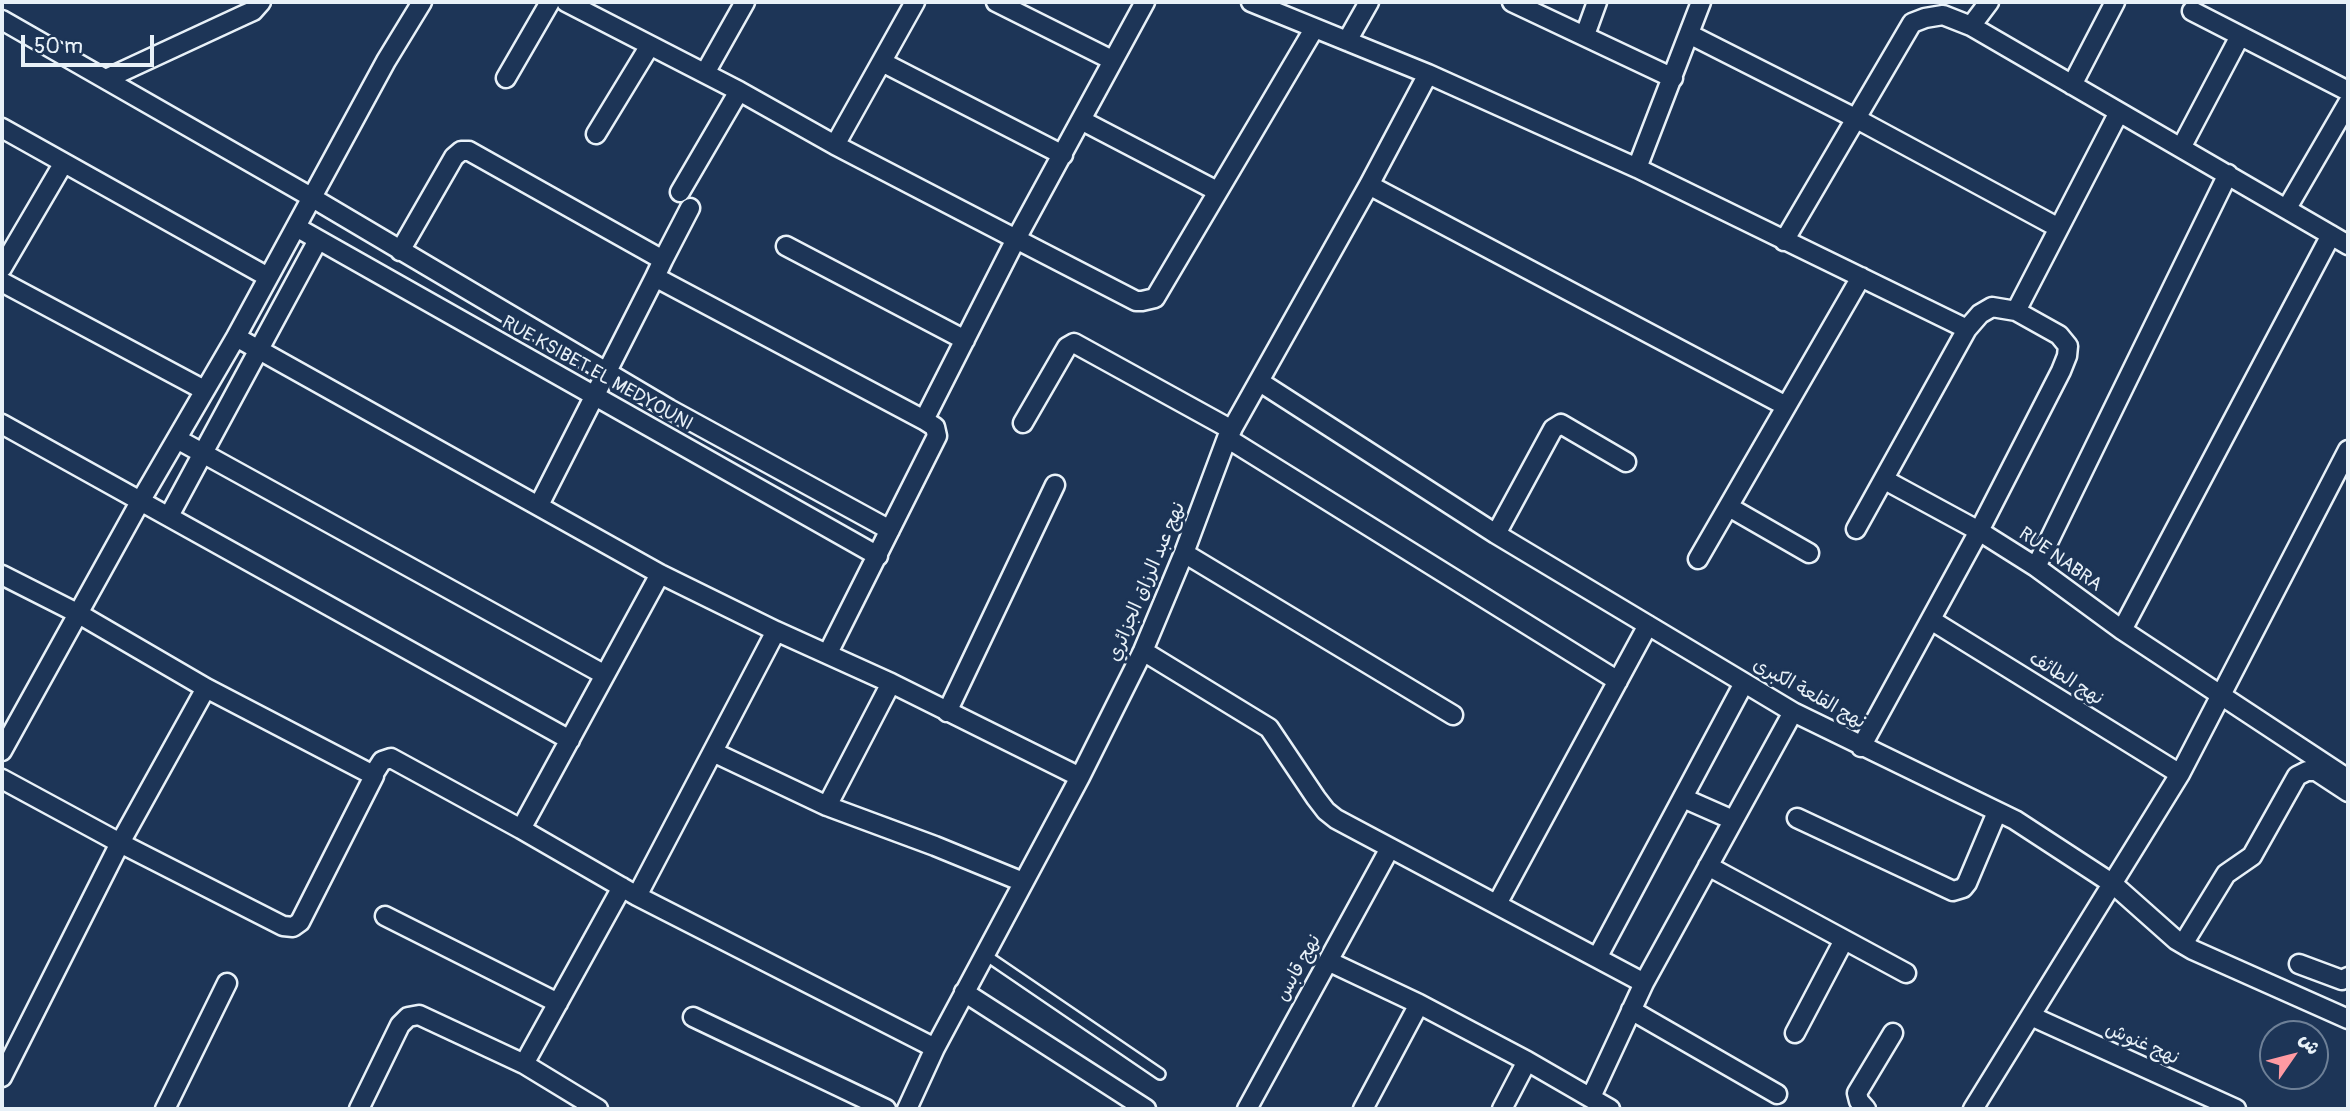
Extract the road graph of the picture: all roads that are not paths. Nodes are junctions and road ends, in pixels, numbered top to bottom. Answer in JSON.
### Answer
{"nodes":[{"id":1,"x":261,"y":2,"type":"edge"},
{"id":2,"x":422,"y":2,"type":"edge"},
{"id":3,"x":550,"y":2,"type":"edge"},
{"id":4,"x":745,"y":2,"type":"edge"},
{"id":5,"x":915,"y":2,"type":"edge"},
{"id":6,"x":996,"y":2,"type":"edge"},
{"id":7,"x":1146,"y":2,"type":"edge"},
{"id":8,"x":1251,"y":2,"type":"edge"},
{"id":9,"x":1369,"y":2,"type":"edge"},
{"id":10,"x":1512,"y":2,"type":"edge"},
{"id":11,"x":1597,"y":2,"type":"edge"},
{"id":12,"x":1701,"y":2,"type":"edge"},
{"id":13,"x":1989,"y":2,"type":"edge"},
{"id":14,"x":2115,"y":2,"type":"edge"},
{"id":15,"x":576,"y":4,"type":"edge"},
{"id":16,"x":2192,"y":11,"type":"dead end"},
{"id":17,"x":2,"y":20,"type":"edge"},
{"id":18,"x":1970,"y":26,"type":"junction"},
{"id":19,"x":1314,"y":29,"type":"junction"},
{"id":20,"x":1689,"y":34,"type":"junction"},
{"id":21,"x":1585,"y":35,"type":"junction"},
{"id":22,"x":2240,"y":36,"type":"junction"},
{"id":23,"x":1347,"y":41,"type":"junction"},
{"id":24,"x":649,"y":47,"type":"junction"},
{"id":25,"x":1112,"y":60,"type":"junction"},
{"id":26,"x":882,"y":62,"type":"junction"},
{"id":27,"x":705,"y":73,"type":"junction"},
{"id":28,"x":1428,"y":74,"type":"junction"},
{"id":29,"x":506,"y":78,"type":"dead end"},
{"id":30,"x":1673,"y":78,"type":"junction"},
{"id":31,"x":106,"y":79,"type":"junction"},
{"id":32,"x":2072,"y":85,"type":"junction"},
{"id":33,"x":739,"y":91,"type":"junction"},
{"id":34,"x":2348,"y":91,"type":"edge"},
{"id":35,"x":2348,"y":103,"type":"edge"},
{"id":36,"x":2119,"y":112,"type":"junction"},
{"id":37,"x":1855,"y":118,"type":"junction"},
{"id":38,"x":1081,"y":120,"type":"junction"},
{"id":39,"x":2,"y":128,"type":"edge"},
{"id":40,"x":596,"y":134,"type":"dead end"},
{"id":41,"x":835,"y":145,"type":"junction"},
{"id":42,"x":2182,"y":146,"type":"junction"},
{"id":43,"x":1063,"y":155,"type":"junction"},
{"id":44,"x":63,"y":164,"type":"junction"},
{"id":45,"x":1637,"y":169,"type":"junction"},
{"id":46,"x":2228,"y":173,"type":"junction"},
{"id":47,"x":1370,"y":185,"type":"junction"},
{"id":48,"x":1217,"y":191,"type":"junction"},
{"id":49,"x":311,"y":197,"type":"junction"},
{"id":50,"x":2287,"y":208,"type":"junction"},
{"id":51,"x":2057,"y":227,"type":"junction"},
{"id":52,"x":296,"y":228,"type":"junction"},
{"id":53,"x":2331,"y":235,"type":"junction"},
{"id":54,"x":1016,"y":239,"type":"junction"},
{"id":55,"x":318,"y":240,"type":"junction"},
{"id":56,"x":1784,"y":242,"type":"junction"},
{"id":57,"x":2348,"y":245,"type":"edge"},
{"id":58,"x":786,"y":246,"type":"dead end"},
{"id":59,"x":400,"y":251,"type":"junction"},
{"id":60,"x":2,"y":268,"type":"edge"},
{"id":61,"x":659,"y":268,"type":"junction"},
{"id":62,"x":268,"y":277,"type":"junction"},
{"id":63,"x":1861,"y":277,"type":"junction"},
{"id":64,"x":2,"y":282,"type":"edge"},
{"id":65,"x":2015,"y":311,"type":"junction"},
{"id":66,"x":1967,"y":329,"type":"junction"},
{"id":67,"x":236,"y":337,"type":"junction"},
{"id":68,"x":965,"y":340,"type":"junction"},
{"id":69,"x":260,"y":350,"type":"junction"},
{"id":70,"x":608,"y":372,"type":"junction"},
{"id":71,"x":1260,"y":382,"type":"junction"},
{"id":72,"x":204,"y":390,"type":"junction"},
{"id":73,"x":595,"y":397,"type":"junction"},
{"id":74,"x":1786,"y":406,"type":"junction"},
{"id":75,"x":924,"y":420,"type":"junction"},
{"id":76,"x":2,"y":424,"type":"edge"},
{"id":77,"x":1023,"y":424,"type":"dead end"},
{"id":78,"x":1230,"y":434,"type":"junction"},
{"id":79,"x":177,"y":439,"type":"junction"},
{"id":80,"x":2348,"y":450,"type":"edge"},
{"id":81,"x":204,"y":453,"type":"junction"},
{"id":82,"x":1626,"y":462,"type":"dead end"},
{"id":83,"x":1885,"y":480,"type":"junction"},
{"id":84,"x":1055,"y":485,"type":"dead end"},
{"id":85,"x":141,"y":500,"type":"junction"},
{"id":86,"x":539,"y":505,"type":"junction"},
{"id":87,"x":1729,"y":508,"type":"junction"},
{"id":88,"x":169,"y":516,"type":"junction"},
{"id":89,"x":1856,"y":529,"type":"dead end"},
{"id":90,"x":890,"y":530,"type":"junction"},
{"id":91,"x":1979,"y":531,"type":"junction"},
{"id":92,"x":1496,"y":534,"type":"junction"},
{"id":93,"x":1184,"y":553,"type":"junction"},
{"id":94,"x":1809,"y":553,"type":"dead end"},
{"id":95,"x":878,"y":556,"type":"junction"},
{"id":96,"x":1698,"y":559,"type":"dead end"},
{"id":97,"x":2036,"y":566,"type":"junction"},
{"id":98,"x":660,"y":574,"type":"junction"},
{"id":99,"x":2,"y":575,"type":"edge"},
{"id":100,"x":79,"y":614,"type":"junction"},
{"id":101,"x":1931,"y":620,"type":"junction"},
{"id":102,"x":1648,"y":625,"type":"junction"},
{"id":103,"x":2122,"y":630,"type":"junction"},
{"id":104,"x":776,"y":631,"type":"junction"},
{"id":105,"x":1143,"y":651,"type":"junction"},
{"id":106,"x":828,"y":653,"type":"junction"},
{"id":107,"x":605,"y":675,"type":"junction"},
{"id":108,"x":1618,"y":681,"type":"junction"},
{"id":109,"x":1744,"y":682,"type":"junction"},
{"id":110,"x":891,"y":683,"type":"junction"},
{"id":111,"x":206,"y":688,"type":"junction"},
{"id":112,"x":2219,"y":695,"type":"junction"},
{"id":113,"x":947,"y":712,"type":"junction"},
{"id":114,"x":1794,"y":712,"type":"junction"},
{"id":115,"x":1453,"y":715,"type":"dead end"},
{"id":116,"x":570,"y":740,"type":"junction"},
{"id":117,"x":1861,"y":747,"type":"junction"},
{"id":118,"x":2,"y":751,"type":"edge"},
{"id":119,"x":713,"y":752,"type":"junction"},
{"id":120,"x":2180,"y":774,"type":"junction"},
{"id":121,"x":374,"y":776,"type":"junction"},
{"id":122,"x":2347,"y":777,"type":"edge"},
{"id":123,"x":1080,"y":778,"type":"junction"},
{"id":124,"x":2,"y":779,"type":"edge"},
{"id":125,"x":1683,"y":798,"type":"junction"},
{"id":126,"x":827,"y":806,"type":"junction"},
{"id":127,"x":1997,"y":812,"type":"junction"},
{"id":128,"x":1797,"y":818,"type":"dead end"},
{"id":129,"x":1733,"y":820,"type":"junction"},
{"id":130,"x":521,"y":829,"type":"junction"},
{"id":131,"x":120,"y":843,"type":"junction"},
{"id":132,"x":1390,"y":848,"type":"junction"},
{"id":133,"x":1708,"y":866,"type":"junction"},
{"id":134,"x":1023,"y":882,"type":"junction"},
{"id":135,"x":2113,"y":884,"type":"junction"},
{"id":136,"x":630,"y":892,"type":"junction"},
{"id":137,"x":1497,"y":904,"type":"junction"},
{"id":138,"x":385,"y":916,"type":"dead end"},
{"id":139,"x":1844,"y":940,"type":"junction"},
{"id":140,"x":2183,"y":944,"type":"junction"},
{"id":141,"x":984,"y":954,"type":"junction"},
{"id":142,"x":1597,"y":958,"type":"junction"},
{"id":143,"x":1328,"y":961,"type":"junction"},
{"id":144,"x":2298,"y":964,"type":"dead end"},
{"id":145,"x":1906,"y":973,"type":"dead end"},
{"id":146,"x":2348,"y":977,"type":"edge"},
{"id":147,"x":227,"y":983,"type":"dead end"},
{"id":148,"x":1644,"y":983,"type":"junction"},
{"id":149,"x":964,"y":992,"type":"junction"},
{"id":150,"x":558,"y":1003,"type":"junction"},
{"id":151,"x":1419,"y":1004,"type":"junction"},
{"id":152,"x":1631,"y":1010,"type":"junction"},
{"id":153,"x":2031,"y":1016,"type":"junction"},
{"id":154,"x":693,"y":1017,"type":"dead end"},
{"id":155,"x":2348,"y":1019,"type":"edge"},
{"id":156,"x":1796,"y":1033,"type":"dead end"},
{"id":157,"x":1893,"y":1033,"type":"dead end"},
{"id":158,"x":935,"y":1048,"type":"junction"},
{"id":159,"x":1527,"y":1061,"type":"junction"},
{"id":160,"x":524,"y":1064,"type":"junction"},
{"id":161,"x":1160,"y":1073,"type":"dead end"},
{"id":162,"x":2,"y":1077,"type":"edge"},
{"id":163,"x":1777,"y":1094,"type":"dead end"},
{"id":164,"x":1591,"y":1097,"type":"junction"},
{"id":165,"x":166,"y":1109,"type":"edge"},
{"id":166,"x":359,"y":1109,"type":"edge"},
{"id":167,"x":598,"y":1109,"type":"edge"},
{"id":168,"x":886,"y":1109,"type":"edge"},
{"id":169,"x":907,"y":1109,"type":"edge"},
{"id":170,"x":1146,"y":1109,"type":"edge"},
{"id":171,"x":1247,"y":1109,"type":"edge"},
{"id":172,"x":1363,"y":1109,"type":"edge"},
{"id":173,"x":1502,"y":1109,"type":"edge"},
{"id":174,"x":1610,"y":1109,"type":"edge"},
{"id":175,"x":1866,"y":1109,"type":"edge"},
{"id":176,"x":1975,"y":1109,"type":"edge"},
{"id":177,"x":2236,"y":1109,"type":"edge"}],
"edges":[{"from":1,"to":31,"type":"street"},
{"from":2,"to":49,"type":"street"},
{"from":3,"to":29,"type":"street"},
{"from":4,"to":27,"type":"street"},
{"from":5,"to":26,"type":"street"},
{"from":6,"to":25,"type":"street"},
{"from":7,"to":25,"type":"street"},
{"from":8,"to":19,"type":"street"},
{"from":9,"to":23,"type":"street"},
{"from":10,"to":21,"type":"street"},
{"from":11,"to":21,"type":"street"},
{"from":12,"to":20,"type":"street"},
{"from":13,"to":18,"type":"street"},
{"from":14,"to":32,"type":"street"},
{"from":15,"to":24,"type":"street"},
{"from":16,"to":22,"type":"street"},
{"from":17,"to":31,"type":"street","name":"RUE KSIBET EL MEDYOUNI"},
{"from":18,"to":32,"type":"street"},
{"from":18,"to":37,"type":"street"},
{"from":19,"to":23,"type":"street"},
{"from":19,"to":48,"type":"street"},
{"from":20,"to":30,"type":"street"},
{"from":20,"to":37,"type":"street"},
{"from":21,"to":30,"type":"street"},
{"from":22,"to":34,"type":"street"},
{"from":22,"to":42,"type":"street"},
{"from":23,"to":28,"type":"street"},
{"from":24,"to":27,"type":"street"},
{"from":24,"to":40,"type":"street"},
{"from":25,"to":38,"type":"street"},
{"from":26,"to":41,"type":"street"},
{"from":26,"to":43,"type":"street"},
{"from":27,"to":33,"type":"street"},
{"from":28,"to":45,"type":"street"},
{"from":28,"to":47,"type":"street","name":"نهج عبد الرزاق الجزائري"},
{"from":30,"to":45,"type":"street"},
{"from":31,"to":49,"type":"street","name":"RUE KSIBET EL MEDYOUNI"},
{"from":32,"to":36,"type":"street"},
{"from":33,"to":41,"type":"street"},
{"from":33,"to":61,"type":"street"},
{"from":35,"to":50,"type":"street"},
{"from":36,"to":42,"type":"street"},
{"from":36,"to":51,"type":"street"},
{"from":37,"to":51,"type":"street"},
{"from":37,"to":56,"type":"street"},
{"from":38,"to":43,"type":"street"},
{"from":38,"to":48,"type":"street"},
{"from":39,"to":44,"type":"street"},
{"from":41,"to":54,"type":"street"},
{"from":42,"to":46,"type":"street"},
{"from":43,"to":54,"type":"street"},
{"from":44,"to":60,"type":"street"},
{"from":44,"to":62,"type":"street"},
{"from":45,"to":56,"type":"street"},
{"from":46,"to":50,"type":"street"},
{"from":46,"to":97,"type":"street"},
{"from":47,"to":71,"type":"street","name":"نهج عبد الرزاق الجزائري"},
{"from":47,"to":74,"type":"street"},
{"from":48,"to":54,"type":"street"},
{"from":49,"to":52,"type":"street"},
{"from":49,"to":59,"type":"street","name":"RUE KSIBET EL MEDYOUNI"},
{"from":50,"to":53,"type":"street"},
{"from":51,"to":65,"type":"street"},
{"from":52,"to":55,"type":"street","name":"RUE KSIBET EL MEDYOUNI"},
{"from":52,"to":62,"type":"street"},
{"from":53,"to":57,"type":"street"},
{"from":53,"to":103,"type":"street"},
{"from":54,"to":68,"type":"street"},
{"from":55,"to":69,"type":"street"},
{"from":55,"to":73,"type":"street","name":"RUE KSIBET EL MEDYOUNI"},
{"from":56,"to":63,"type":"street"},
{"from":58,"to":68,"type":"street"},
{"from":59,"to":61,"type":"street"},
{"from":59,"to":70,"type":"street","name":"RUE KSIBET EL MEDYOUNI"},
{"from":61,"to":70,"type":"street"},
{"from":61,"to":75,"type":"street"},
{"from":62,"to":67,"type":"street"},
{"from":63,"to":66,"type":"street"},
{"from":63,"to":74,"type":"street"},
{"from":64,"to":72,"type":"street"},
{"from":65,"to":66,"type":"street"},
{"from":65,"to":91,"type":"street"},
{"from":66,"to":83,"type":"street"},
{"from":67,"to":69,"type":"street"},
{"from":67,"to":72,"type":"street"},
{"from":68,"to":75,"type":"street"},
{"from":69,"to":81,"type":"street"},
{"from":69,"to":86,"type":"street"},
{"from":70,"to":73,"type":"street"},
{"from":70,"to":90,"type":"street","name":"RUE KSIBET EL MEDYOUNI"},
{"from":71,"to":78,"type":"street","name":"نهج عبد الرزاق الجزائري"},
{"from":71,"to":92,"type":"street","name":"نهج القلعة الكبرى"},
{"from":72,"to":79,"type":"street"},
{"from":73,"to":86,"type":"street"},
{"from":73,"to":95,"type":"street","name":"RUE KSIBET EL MEDYOUNI"},
{"from":74,"to":87,"type":"street"},
{"from":75,"to":90,"type":"street"},
{"from":76,"to":85,"type":"street"},
{"from":77,"to":78,"type":"street"},
{"from":78,"to":93,"type":"street","name":"نهج عبد الرزاق الجزائري"},
{"from":78,"to":108,"type":"street"},
{"from":79,"to":81,"type":"street"},
{"from":79,"to":85,"type":"street"},
{"from":80,"to":112,"type":"street"},
{"from":81,"to":88,"type":"street"},
{"from":81,"to":107,"type":"street"},
{"from":82,"to":92,"type":"street"},
{"from":83,"to":89,"type":"street"},
{"from":83,"to":91,"type":"street","name":"RUE NABRA"},
{"from":84,"to":113,"type":"street"},
{"from":85,"to":88,"type":"street"},
{"from":85,"to":100,"type":"street"},
{"from":86,"to":98,"type":"street"},
{"from":87,"to":94,"type":"street"},
{"from":87,"to":96,"type":"street"},
{"from":88,"to":116,"type":"street"},
{"from":90,"to":95,"type":"street"},
{"from":91,"to":97,"type":"street","name":"RUE NABRA"},
{"from":91,"to":101,"type":"street"},
{"from":92,"to":102,"type":"street","name":"نهج القلعة الكبرى"},
{"from":93,"to":105,"type":"street","name":"نهج عبد الرزاق الجزائري"},
{"from":93,"to":115,"type":"street"},
{"from":95,"to":106,"type":"street"},
{"from":97,"to":103,"type":"street","name":"RUE NABRA"},
{"from":98,"to":104,"type":"street"},
{"from":98,"to":107,"type":"street"},
{"from":99,"to":100,"type":"street"},
{"from":100,"to":111,"type":"street"},
{"from":100,"to":118,"type":"street"},
{"from":101,"to":117,"type":"street"},
{"from":101,"to":120,"type":"street","name":"نهج الطائف"},
{"from":102,"to":108,"type":"street"},
{"from":102,"to":109,"type":"street","name":"نهج القلعة الكبرى"},
{"from":103,"to":112,"type":"street","name":"RUE NABRA"},
{"from":104,"to":106,"type":"street"},
{"from":104,"to":119,"type":"street"},
{"from":105,"to":123,"type":"street","name":"نهج عبد الرزاق الجزائري"},
{"from":105,"to":132,"type":"street"},
{"from":106,"to":110,"type":"street"},
{"from":107,"to":116,"type":"street"},
{"from":108,"to":137,"type":"street"},
{"from":109,"to":114,"type":"street","name":"نهج القلعة الكبرى"},
{"from":109,"to":125,"type":"street"},
{"from":110,"to":113,"type":"street"},
{"from":110,"to":126,"type":"street"},
{"from":111,"to":121,"type":"street"},
{"from":111,"to":131,"type":"street"},
{"from":112,"to":120,"type":"street"},
{"from":112,"to":122,"type":"street","name":"RUE NABRA"},
{"from":113,"to":123,"type":"street"},
{"from":114,"to":117,"type":"street","name":"نهج القلعة الكبرى"},
{"from":114,"to":129,"type":"street"},
{"from":116,"to":130,"type":"street"},
{"from":117,"to":127,"type":"street","name":"نهج القلعة الكبرى"},
{"from":119,"to":126,"type":"street"},
{"from":119,"to":136,"type":"street"},
{"from":120,"to":135,"type":"street"},
{"from":121,"to":130,"type":"street"},
{"from":121,"to":131,"type":"street"},
{"from":122,"to":140,"type":"street"},
{"from":123,"to":134,"type":"street","name":"نهج عبد الرزاق الجزائري"},
{"from":124,"to":131,"type":"street"},
{"from":125,"to":129,"type":"street"},
{"from":125,"to":142,"type":"street"},
{"from":126,"to":134,"type":"street"},
{"from":127,"to":128,"type":"street"},
{"from":127,"to":135,"type":"street","name":"نهج القلعة الكبرى"},
{"from":129,"to":133,"type":"street"},
{"from":130,"to":136,"type":"street"},
{"from":131,"to":162,"type":"street"},
{"from":132,"to":137,"type":"street"},
{"from":132,"to":143,"type":"street","name":"نهج قابس"},
{"from":133,"to":139,"type":"street"},
{"from":133,"to":148,"type":"street"},
{"from":134,"to":141,"type":"street","name":"نهج عبد الرزاق الجزائري"},
{"from":135,"to":140,"type":"street","name":"نهج القلعة الكبرى"},
{"from":135,"to":153,"type":"street"},
{"from":136,"to":150,"type":"street"},
{"from":136,"to":158,"type":"street"},
{"from":137,"to":142,"type":"street"},
{"from":138,"to":150,"type":"street"},
{"from":139,"to":145,"type":"street"},
{"from":139,"to":156,"type":"street"},
{"from":140,"to":155,"type":"street","name":"نهج القلعة الكبرى"},
{"from":141,"to":149,"type":"street","name":"نهج عبد الرزاق الجزائري"},
{"from":141,"to":161,"type":"lane"},
{"from":142,"to":148,"type":"street"},
{"from":143,"to":151,"type":"street"},
{"from":143,"to":171,"type":"street","name":"نهج قابس"},
{"from":144,"to":146,"type":"street"},
{"from":147,"to":165,"type":"street"},
{"from":148,"to":152,"type":"street"},
{"from":149,"to":158,"type":"street","name":"نهج عبد الرزاق الجزائري"},
{"from":149,"to":170,"type":"street"},
{"from":150,"to":160,"type":"street"},
{"from":151,"to":159,"type":"street"},
{"from":151,"to":172,"type":"street"},
{"from":152,"to":163,"type":"street"},
{"from":152,"to":164,"type":"street"},
{"from":153,"to":176,"type":"street"},
{"from":153,"to":177,"type":"street","name":"نهج غنوش"},
{"from":154,"to":168,"type":"street"},
{"from":157,"to":175,"type":"street"},
{"from":158,"to":169,"type":"street","name":"نهج عبد الرزاق الجزائري"},
{"from":159,"to":164,"type":"street"},
{"from":159,"to":173,"type":"street"},
{"from":160,"to":166,"type":"street"},
{"from":160,"to":167,"type":"street"},
{"from":164,"to":174,"type":"street"}]}
